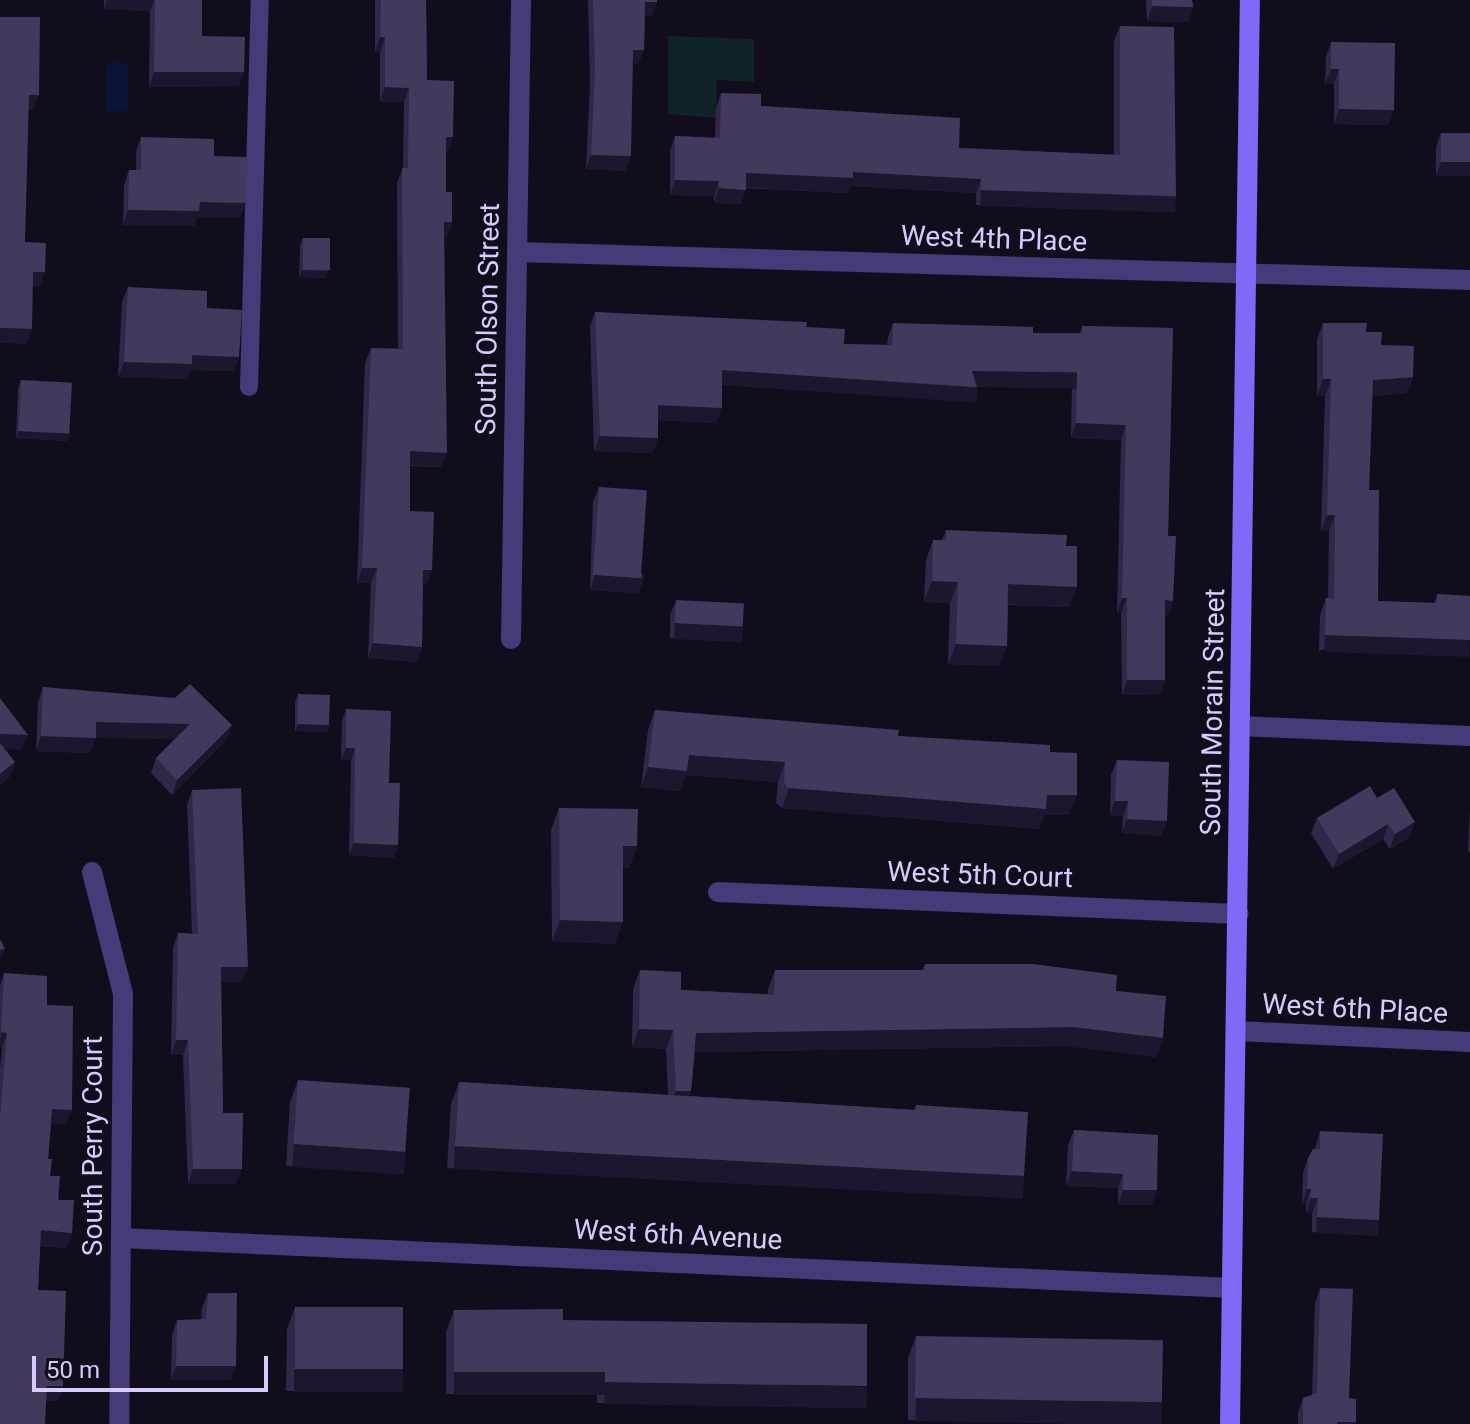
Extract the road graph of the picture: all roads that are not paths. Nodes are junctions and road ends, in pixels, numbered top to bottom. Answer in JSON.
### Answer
{"nodes":[{"id":1,"x":260,"y":0,"type":"edge"},
{"id":2,"x":521,"y":0,"type":"edge"},
{"id":3,"x":1250,"y":0,"type":"edge"},
{"id":4,"x":517,"y":252,"type":"junction"},
{"id":5,"x":1245,"y":274,"type":"junction"},
{"id":6,"x":1470,"y":280,"type":"edge"},
{"id":7,"x":249,"y":387,"type":"dead end"},
{"id":8,"x":511,"y":639,"type":"dead end"},
{"id":9,"x":1240,"y":726,"type":"junction"},
{"id":10,"x":1470,"y":736,"type":"edge"},
{"id":11,"x":92,"y":872,"type":"dead end"},
{"id":12,"x":718,"y":892,"type":"dead end"},
{"id":13,"x":1239,"y":914,"type":"junction"},
{"id":14,"x":1237,"y":1031,"type":"junction"},
{"id":15,"x":1470,"y":1042,"type":"edge"},
{"id":16,"x":121,"y":1238,"type":"junction"},
{"id":17,"x":1232,"y":1288,"type":"junction"},
{"id":18,"x":119,"y":1424,"type":"edge"},
{"id":19,"x":1230,"y":1424,"type":"edge"}],
"edges":[{"from":1,"to":7,"type":"lane"},
{"from":2,"to":4,"type":"street","name":"South Olson Street"},
{"from":3,"to":5,"type":"street","name":"South Morain Street"},
{"from":4,"to":5,"type":"street","name":"West 4th Place"},
{"from":4,"to":8,"type":"street","name":"South Olson Street"},
{"from":5,"to":6,"type":"street","name":"West 4th Place"},
{"from":5,"to":9,"type":"street","name":"South Morain Street"},
{"from":9,"to":10,"type":"street"},
{"from":9,"to":13,"type":"street","name":"South Morain Street"},
{"from":11,"to":16,"type":"street","name":"South Perry Court"},
{"from":12,"to":13,"type":"street","name":"West 5th Court"},
{"from":13,"to":14,"type":"street","name":"South Morain Street"},
{"from":14,"to":15,"type":"street","name":"West 6th Place"},
{"from":14,"to":17,"type":"street","name":"South Morain Street"},
{"from":16,"to":17,"type":"street","name":"West 6th Avenue"},
{"from":16,"to":18,"type":"street","name":"South Perry Court"},
{"from":17,"to":19,"type":"street","name":"South Morain Street"}]}
